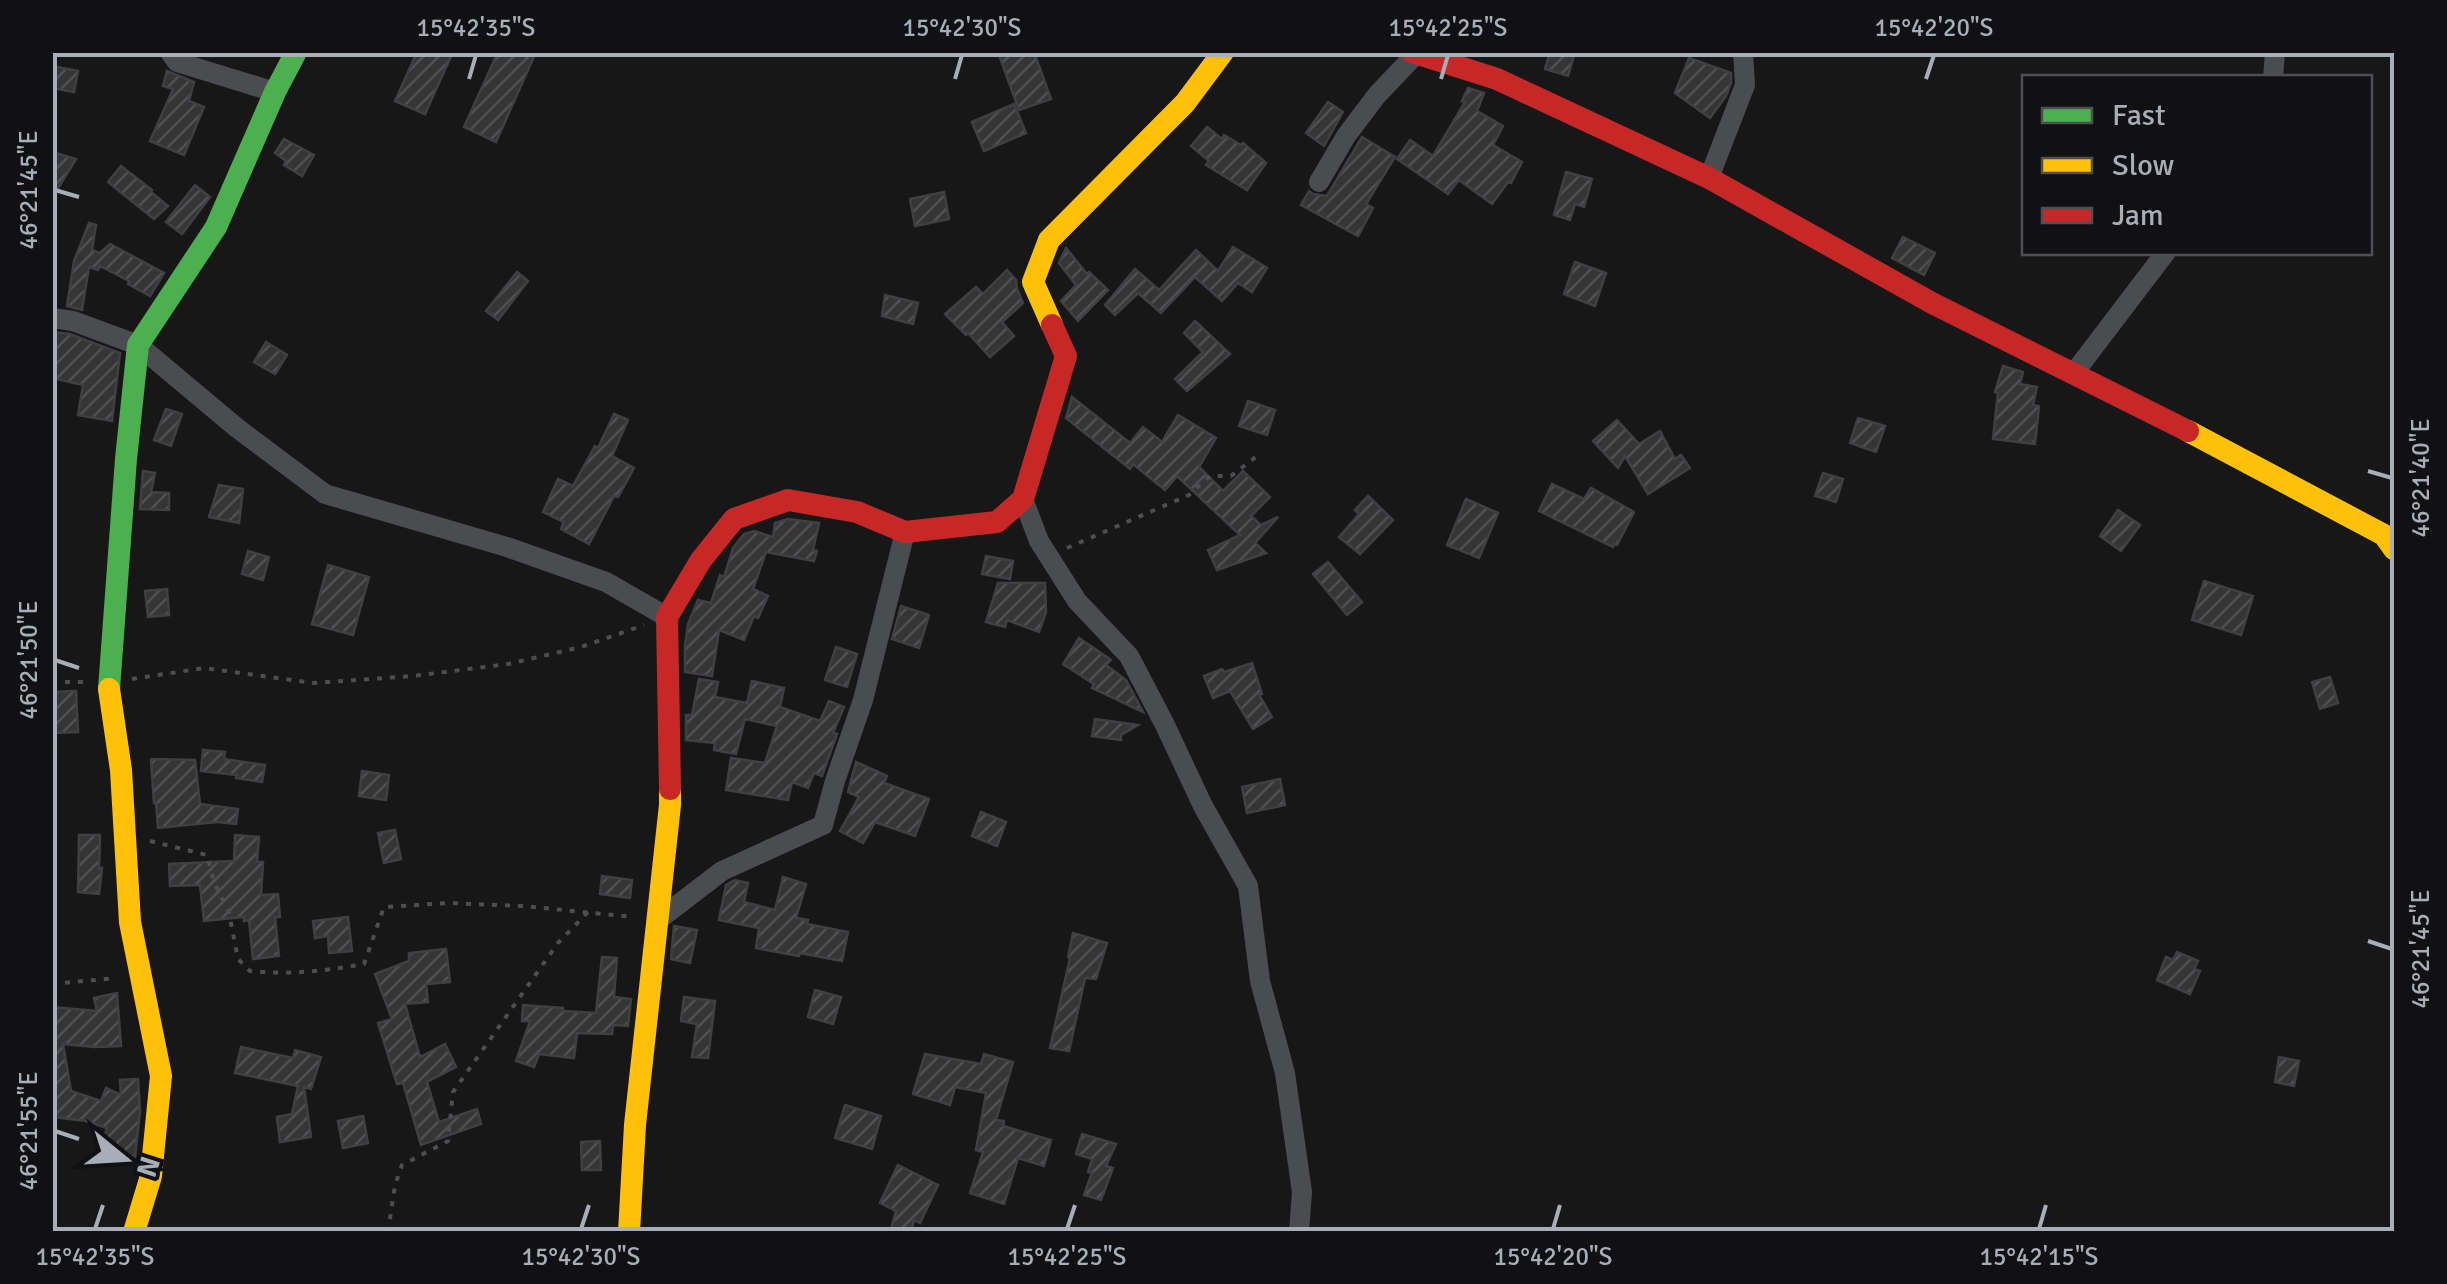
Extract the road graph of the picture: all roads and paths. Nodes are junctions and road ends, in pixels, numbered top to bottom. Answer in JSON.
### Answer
{"nodes":[{"id":1,"x":170,"y":52,"type":"edge"},
{"id":2,"x":296,"y":52,"type":"edge"},
{"id":3,"x":1224,"y":52,"type":"edge"},
{"id":4,"x":1742,"y":52,"type":"edge"},
{"id":5,"x":1413,"y":54,"type":"edge"},
{"id":6,"x":275,"y":92,"type":"junction"},
{"id":7,"x":1709,"y":178,"type":"junction"},
{"id":8,"x":1319,"y":182,"type":"dead end"},
{"id":9,"x":2164,"y":255,"type":"edge"},
{"id":10,"x":52,"y":318,"type":"edge"},
{"id":11,"x":138,"y":345,"type":"junction"},
{"id":12,"x":2074,"y":373,"type":"junction"},
{"id":13,"x":1257,"y":456,"type":"dead end"},
{"id":14,"x":1023,"y":499,"type":"junction"},
{"id":15,"x":905,"y":532,"type":"junction"},
{"id":16,"x":2394,"y":549,"type":"edge"},
{"id":17,"x":1049,"y":557,"type":"junction"},
{"id":18,"x":666,"y":617,"type":"junction"},
{"id":19,"x":52,"y":682,"type":"edge"},
{"id":20,"x":108,"y":682,"type":"junction"},
{"id":21,"x":125,"y":833,"type":"junction"},
{"id":22,"x":588,"y":912,"type":"junction"},
{"id":23,"x":658,"y":920,"type":"junction"},
{"id":24,"x":141,"y":976,"type":"junction"},
{"id":25,"x":52,"y":984,"type":"edge"},
{"id":26,"x":134,"y":1232,"type":"edge"},
{"id":27,"x":388,"y":1232,"type":"edge"},
{"id":28,"x":629,"y":1232,"type":"edge"},
{"id":29,"x":1299,"y":1232,"type":"edge"}],
"edges":[{"from":1,"to":6,"type":"street"},
{"from":2,"to":6,"type":"street"},
{"from":3,"to":14,"type":"street"},
{"from":4,"to":7,"type":"street"},
{"from":5,"to":7,"type":"street"},
{"from":5,"to":8,"type":"street"},
{"from":6,"to":11,"type":"street"},
{"from":7,"to":12,"type":"street"},
{"from":9,"to":12,"type":"street"},
{"from":10,"to":11,"type":"street"},
{"from":11,"to":18,"type":"street"},
{"from":11,"to":20,"type":"street"},
{"from":12,"to":16,"type":"street"},
{"from":13,"to":17,"type":"path"},
{"from":14,"to":15,"type":"street"},
{"from":14,"to":17,"type":"street"},
{"from":15,"to":18,"type":"street"},
{"from":15,"to":23,"type":"street"},
{"from":17,"to":29,"type":"street"},
{"from":18,"to":20,"type":"path"},
{"from":18,"to":23,"type":"street"},
{"from":19,"to":20,"type":"path"},
{"from":20,"to":21,"type":"street"},
{"from":21,"to":22,"type":"path"},
{"from":21,"to":24,"type":"street"},
{"from":22,"to":23,"type":"path"},
{"from":22,"to":27,"type":"path"},
{"from":23,"to":28,"type":"street"},
{"from":24,"to":25,"type":"path"},
{"from":24,"to":26,"type":"street"}]}
